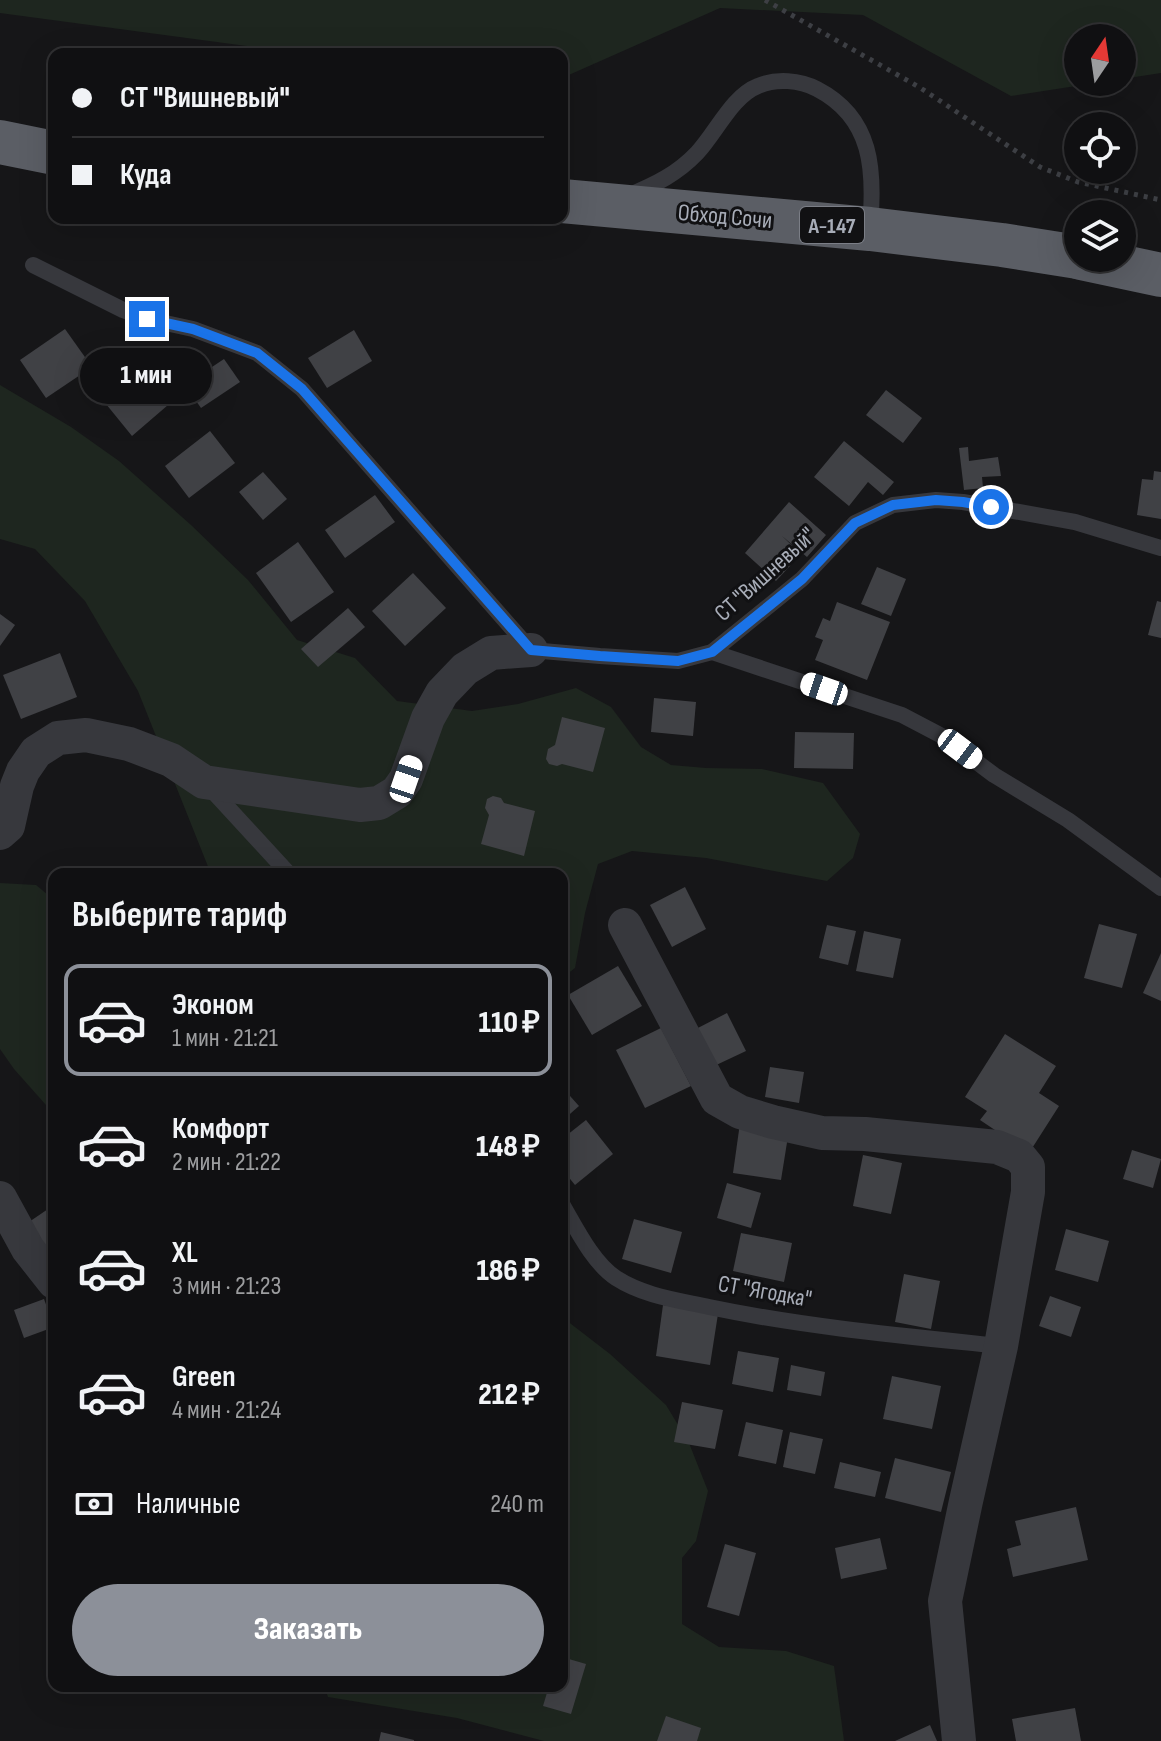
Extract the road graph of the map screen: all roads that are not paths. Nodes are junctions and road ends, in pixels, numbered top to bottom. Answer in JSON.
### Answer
{"nodes":[{"id":1,"x":0,"y":142,"type":"edge"},
{"id":2,"x":48,"y":152,"type":"edge"},
{"id":3,"x":574,"y":202,"type":"edge"},
{"id":4,"x":870,"y":229,"type":"junction"},
{"id":5,"x":1064,"y":255,"type":"edge"},
{"id":6,"x":33,"y":265,"type":"dead end"},
{"id":7,"x":1136,"y":270,"type":"edge"},
{"id":8,"x":1161,"y":275,"type":"edge"},
{"id":9,"x":1161,"y":548,"type":"edge"},
{"id":10,"x":531,"y":650,"type":"junction"},
{"id":11,"x":712,"y":652,"type":"junction"},
{"id":12,"x":204,"y":782,"type":"junction"},
{"id":13,"x":0,"y":833,"type":"edge"},
{"id":14,"x":283,"y":868,"type":"edge"},
{"id":15,"x":1161,"y":888,"type":"edge"},
{"id":16,"x":625,"y":925,"type":"dead end"},
{"id":17,"x":0,"y":1198,"type":"edge"},
{"id":18,"x":568,"y":1214,"type":"edge"},
{"id":19,"x":48,"y":1274,"type":"edge"},
{"id":20,"x":1001,"y":1346,"type":"junction"},
{"id":21,"x":959,"y":1741,"type":"edge"}],
"edges":[{"from":1,"to":2,"type":"highway"},
{"from":3,"to":4,"type":"highway","name":"Обход Сочи","number":"А-147"},
{"from":3,"to":4,"type":"lane"},
{"from":4,"to":5,"type":"highway","name":"Обход Сочи","number":"А-147"},
{"from":6,"to":10,"type":"lane"},
{"from":7,"to":8,"type":"highway","name":"Обход Сочи","number":"А-147"},
{"from":9,"to":11,"type":"lane","name":"СТ \"Вишневый\""},
{"from":10,"to":11,"type":"lane","name":"СТ \"Вишневый\""},
{"from":10,"to":12,"type":"street"},
{"from":11,"to":15,"type":"lane"},
{"from":12,"to":13,"type":"street"},
{"from":12,"to":14,"type":"lane"},
{"from":16,"to":20,"type":"street"},
{"from":17,"to":19,"type":"street"},
{"from":18,"to":20,"type":"lane","name":"СТ \"Ягодка\""},
{"from":20,"to":21,"type":"street"}]}
